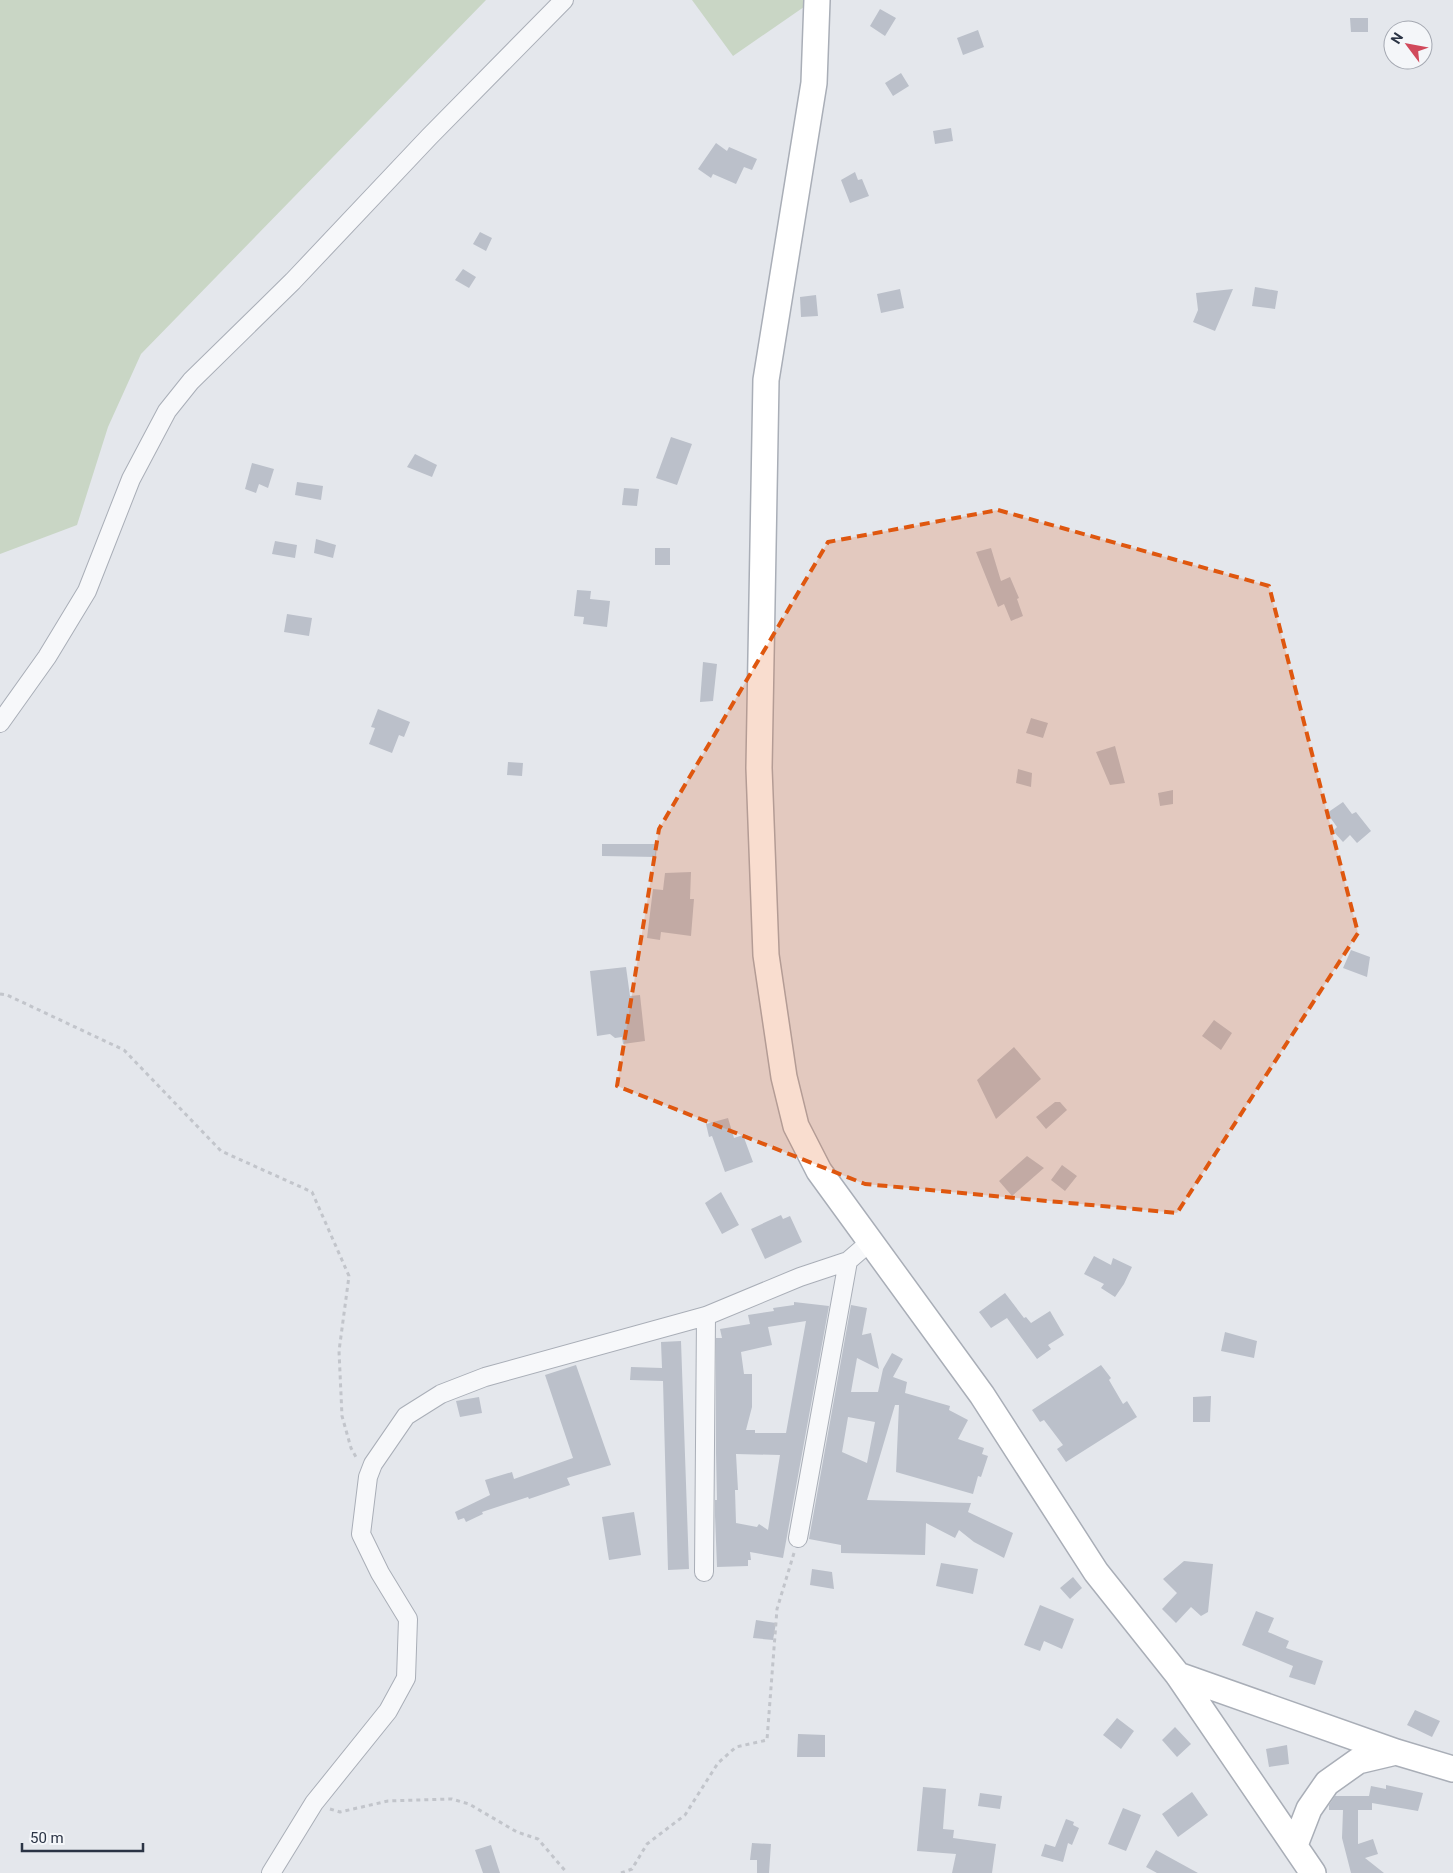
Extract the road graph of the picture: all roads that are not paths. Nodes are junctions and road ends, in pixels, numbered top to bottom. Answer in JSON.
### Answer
{"nodes":[{"id":1,"x":564,"y":0,"type":"edge"},
{"id":2,"x":817,"y":0,"type":"edge"},
{"id":3,"x":0,"y":723,"type":"edge"},
{"id":4,"x":870,"y":1242,"type":"junction"},
{"id":5,"x":848,"y":1261,"type":"junction"},
{"id":6,"x":706,"y":1316,"type":"junction"},
{"id":7,"x":798,"y":1538,"type":"road end"},
{"id":8,"x":704,"y":1572,"type":"dead end"},
{"id":9,"x":1178,"y":1675,"type":"junction"},
{"id":10,"x":1396,"y":1752,"type":"junction"},
{"id":11,"x":1453,"y":1769,"type":"edge"},
{"id":12,"x":1294,"y":1845,"type":"junction"},
{"id":13,"x":271,"y":1873,"type":"edge"},
{"id":14,"x":1313,"y":1873,"type":"edge"}],
"edges":[{"from":1,"to":3,"type":"street"},
{"from":2,"to":4,"type":"main road"},
{"from":4,"to":5,"type":"street"},
{"from":4,"to":9,"type":"main road"},
{"from":5,"to":6,"type":"street"},
{"from":5,"to":7,"type":"street"},
{"from":6,"to":8,"type":"street"},
{"from":6,"to":13,"type":"street"},
{"from":9,"to":10,"type":"main road"},
{"from":9,"to":12,"type":"main road"},
{"from":10,"to":11,"type":"main road"},
{"from":10,"to":12,"type":"main road"},
{"from":12,"to":14,"type":"main road"}]}
